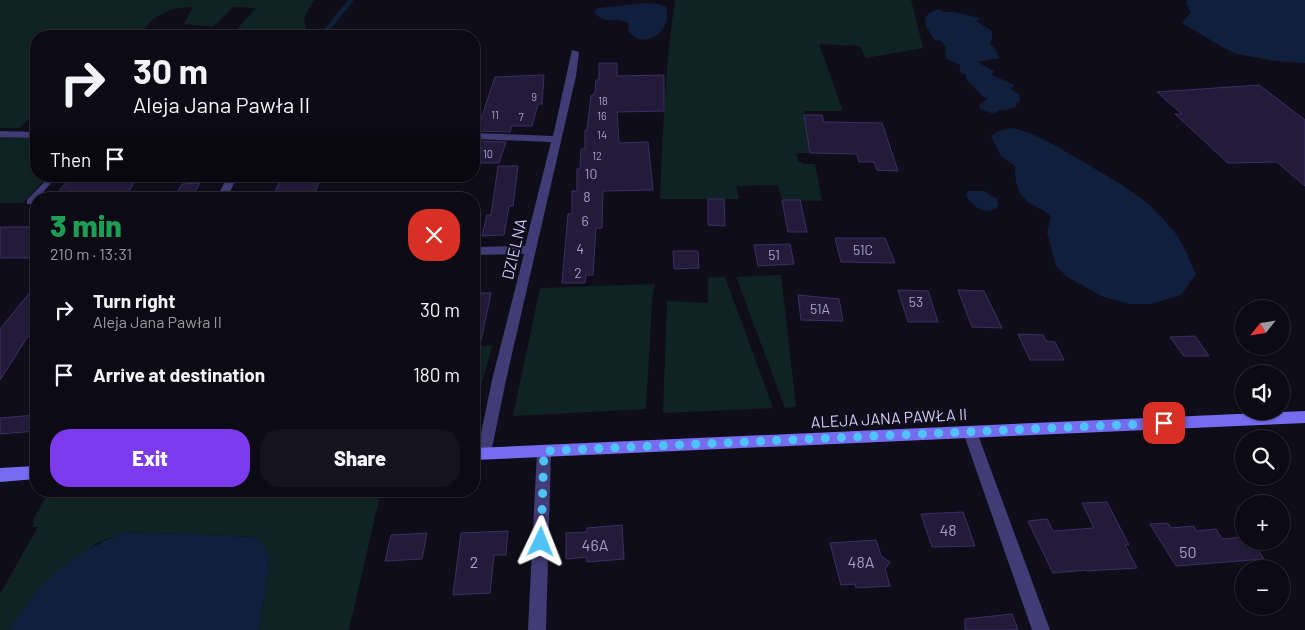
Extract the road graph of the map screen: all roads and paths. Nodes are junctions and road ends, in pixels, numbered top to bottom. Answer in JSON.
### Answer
{"nodes":[{"id":1,"x":575,"y":52,"type":"dead end"},
{"id":2,"x":0,"y":134,"type":"edge"},
{"id":3,"x":30,"y":135,"type":"edge"},
{"id":4,"x":480,"y":136,"type":"edge"},
{"id":5,"x":557,"y":140,"type":"junction"},
{"id":6,"x":48,"y":182,"type":"edge"},
{"id":7,"x":39,"y":192,"type":"edge"},
{"id":8,"x":530,"y":250,"type":"junction"},
{"id":9,"x":480,"y":252,"type":"edge"},
{"id":10,"x":1305,"y":417,"type":"edge"},
{"id":11,"x":970,"y":432,"type":"junction"},
{"id":12,"x":480,"y":450,"type":"edge"},
{"id":13,"x":544,"y":451,"type":"junction"},
{"id":14,"x":480,"y":454,"type":"edge"},
{"id":15,"x":30,"y":473,"type":"edge"},
{"id":16,"x":0,"y":475,"type":"edge"},
{"id":17,"x":537,"y":630,"type":"edge"},
{"id":18,"x":1041,"y":630,"type":"edge"}],
"edges":[{"from":1,"to":5,"type":"street","name":"DZIELNA"},
{"from":2,"to":3,"type":"street"},
{"from":4,"to":5,"type":"street"},
{"from":5,"to":8,"type":"street","name":"DZIELNA"},
{"from":6,"to":7,"type":"lane"},
{"from":8,"to":9,"type":"street"},
{"from":8,"to":12,"type":"street","name":"DZIELNA"},
{"from":10,"to":11,"type":"street","name":"ALEJA JANA PAWŁA II"},
{"from":11,"to":13,"type":"street","name":"ALEJA JANA PAWŁA II"},
{"from":11,"to":18,"type":"street"},
{"from":13,"to":14,"type":"street","name":"ALEJA JANA PAWŁA II"},
{"from":13,"to":17,"type":"street"},
{"from":15,"to":16,"type":"street"}]}
